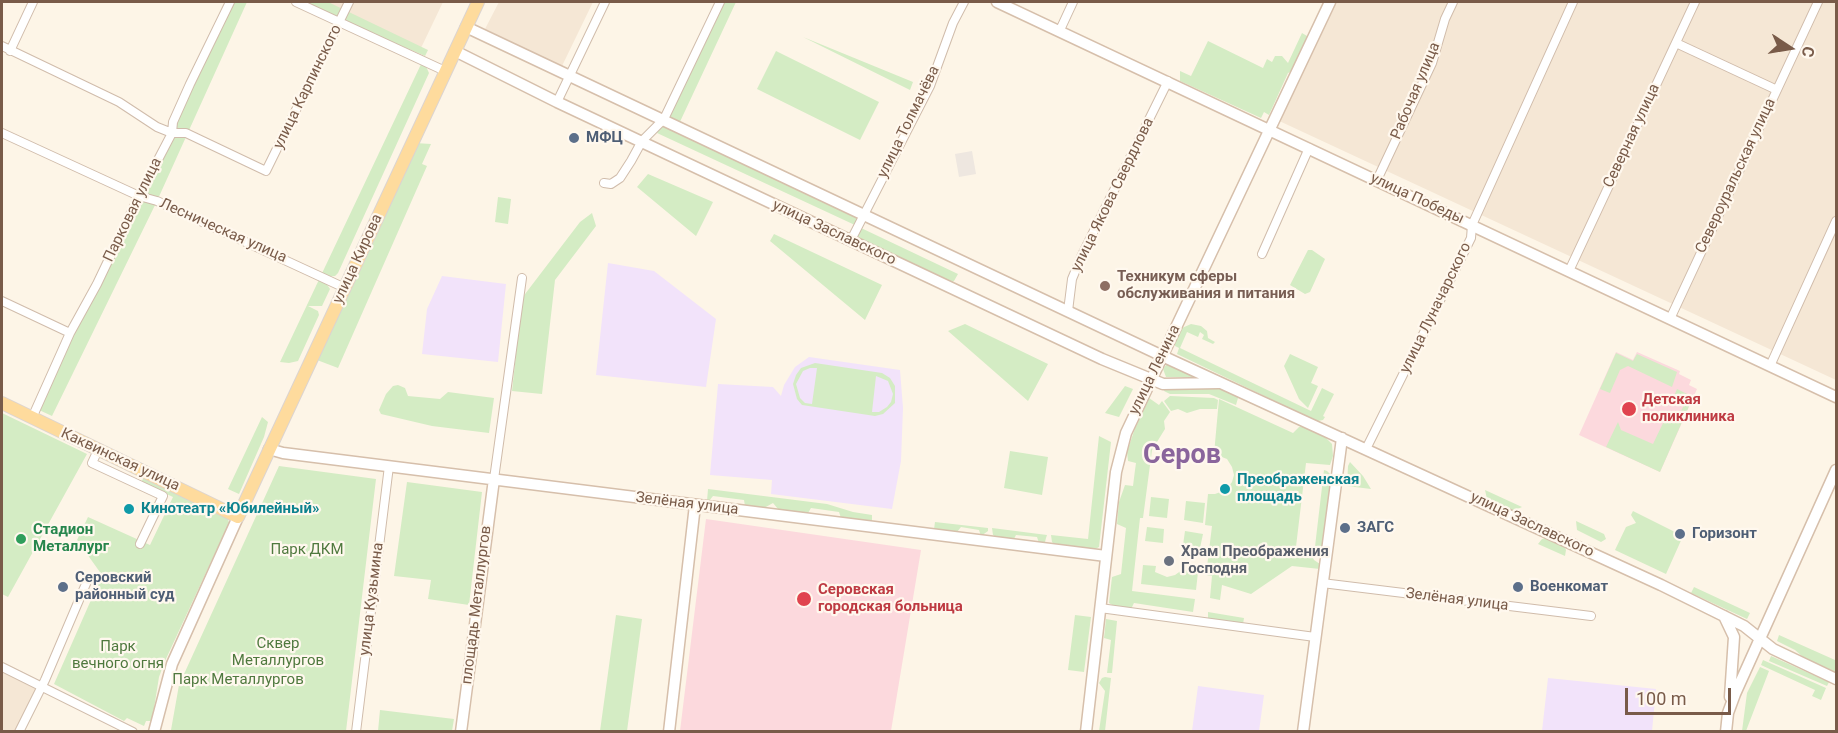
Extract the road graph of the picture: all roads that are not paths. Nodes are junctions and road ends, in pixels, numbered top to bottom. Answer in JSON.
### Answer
{"nodes":[{"id":1,"x":33,"y":2,"type":"edge"},
{"id":2,"x":230,"y":2,"type":"edge"},
{"id":3,"x":296,"y":2,"type":"edge"},
{"id":4,"x":349,"y":2,"type":"edge"},
{"id":5,"x":478,"y":2,"type":"edge"},
{"id":6,"x":605,"y":2,"type":"edge"},
{"id":7,"x":720,"y":2,"type":"edge"},
{"id":8,"x":964,"y":2,"type":"edge"},
{"id":9,"x":997,"y":2,"type":"edge"},
{"id":10,"x":1072,"y":2,"type":"edge"},
{"id":11,"x":1329,"y":2,"type":"edge"},
{"id":12,"x":1453,"y":2,"type":"edge"},
{"id":13,"x":1573,"y":2,"type":"edge"},
{"id":14,"x":1695,"y":2,"type":"edge"},
{"id":15,"x":1818,"y":2,"type":"edge"},
{"id":16,"x":339,"y":22,"type":"junction"},
{"id":17,"x":466,"y":27,"type":"junction"},
{"id":18,"x":1059,"y":30,"type":"junction"},
{"id":19,"x":1676,"y":43,"type":"junction"},
{"id":20,"x":2,"y":46,"type":"edge"},
{"id":21,"x":10,"y":51,"type":"junction"},
{"id":22,"x":455,"y":51,"type":"junction"},
{"id":23,"x":446,"y":71,"type":"junction"},
{"id":24,"x":569,"y":77,"type":"junction"},
{"id":25,"x":1168,"y":81,"type":"junction"},
{"id":26,"x":1777,"y":90,"type":"junction"},
{"id":27,"x":557,"y":102,"type":"junction"},
{"id":28,"x":664,"y":119,"type":"junction"},
{"id":29,"x":1270,"y":130,"type":"junction"},
{"id":30,"x":2,"y":133,"type":"edge"},
{"id":31,"x":172,"y":133,"type":"junction"},
{"id":32,"x":642,"y":141,"type":"junction"},
{"id":33,"x":1309,"y":148,"type":"junction"},
{"id":34,"x":1377,"y":180,"type":"junction"},
{"id":35,"x":604,"y":183,"type":"dead end"},
{"id":36,"x":139,"y":196,"type":"junction"},
{"id":37,"x":863,"y":213,"type":"junction"},
{"id":38,"x":1836,"y":221,"type":"edge"},
{"id":39,"x":1472,"y":225,"type":"junction"},
{"id":40,"x":850,"y":240,"type":"junction"},
{"id":41,"x":1262,"y":254,"type":"dead end"},
{"id":42,"x":1569,"y":271,"type":"junction"},
{"id":43,"x":522,"y":278,"type":"dead end"},
{"id":44,"x":345,"y":288,"type":"junction"},
{"id":45,"x":2,"y":301,"type":"edge"},
{"id":46,"x":1068,"y":311,"type":"junction"},
{"id":47,"x":1670,"y":319,"type":"junction"},
{"id":48,"x":70,"y":333,"type":"junction"},
{"id":49,"x":1162,"y":355,"type":"junction"},
{"id":50,"x":1770,"y":366,"type":"junction"},
{"id":51,"x":1150,"y":379,"type":"junction"},
{"id":52,"x":1222,"y":383,"type":"junction"},
{"id":53,"x":1836,"y":397,"type":"edge"},
{"id":54,"x":2,"y":403,"type":"edge"},
{"id":55,"x":33,"y":418,"type":"junction"},
{"id":56,"x":1342,"y":438,"type":"junction"},
{"id":57,"x":269,"y":449,"type":"junction"},
{"id":58,"x":1366,"y":449,"type":"junction"},
{"id":59,"x":98,"y":450,"type":"junction"},
{"id":60,"x":389,"y":466,"type":"junction"},
{"id":61,"x":1836,"y":470,"type":"edge"},
{"id":62,"x":494,"y":479,"type":"junction"},
{"id":63,"x":695,"y":505,"type":"junction"},
{"id":64,"x":238,"y":517,"type":"junction"},
{"id":65,"x":140,"y":544,"type":"dead end"},
{"id":66,"x":1106,"y":556,"type":"junction"},
{"id":67,"x":88,"y":579,"type":"dead end"},
{"id":68,"x":1322,"y":583,"type":"junction"},
{"id":69,"x":1100,"y":608,"type":"junction"},
{"id":70,"x":1724,"y":615,"type":"junction"},
{"id":71,"x":1591,"y":616,"type":"dead end"},
{"id":72,"x":1315,"y":638,"type":"junction"},
{"id":73,"x":1759,"y":639,"type":"junction"},
{"id":74,"x":2,"y":668,"type":"edge"},
{"id":75,"x":1836,"y":679,"type":"edge"},
{"id":76,"x":41,"y":687,"type":"junction"},
{"id":77,"x":1728,"y":713,"type":"junction"},
{"id":78,"x":19,"y":732,"type":"edge"},
{"id":79,"x":133,"y":732,"type":"edge"},
{"id":80,"x":154,"y":732,"type":"edge"},
{"id":81,"x":356,"y":732,"type":"edge"},
{"id":82,"x":461,"y":732,"type":"edge"},
{"id":83,"x":669,"y":732,"type":"edge"},
{"id":84,"x":1086,"y":732,"type":"edge"},
{"id":85,"x":1303,"y":732,"type":"edge"},
{"id":86,"x":1726,"y":732,"type":"edge"}],
"edges":[{"from":1,"to":21,"type":"street"},
{"from":2,"to":31,"type":"street","name":"Парковая улица"},
{"from":3,"to":16,"type":"street"},
{"from":4,"to":16,"type":"street","name":"улица Карпинского"},
{"from":5,"to":17,"type":"main road","name":"улица Кирова"},
{"from":6,"to":24,"type":"street"},
{"from":7,"to":28,"type":"street"},
{"from":8,"to":37,"type":"street","name":"улица Толмачёва"},
{"from":9,"to":18,"type":"street","name":"улица Победы"},
{"from":10,"to":18,"type":"street"},
{"from":11,"to":29,"type":"street","name":"улица Ленина"},
{"from":12,"to":34,"type":"street","name":"Рабочая улица"},
{"from":13,"to":39,"type":"street","name":"улица Луначарского"},
{"from":14,"to":19,"type":"street","name":"Северная улица"},
{"from":15,"to":26,"type":"street","name":"Североуральская улица"},
{"from":16,"to":23,"type":"street"},
{"from":16,"to":31,"type":"street","name":"улица Карпинского"},
{"from":17,"to":22,"type":"main road","name":"улица Кирова"},
{"from":17,"to":24,"type":"street","name":"улица Заславского"},
{"from":18,"to":25,"type":"street","name":"улица Победы"},
{"from":19,"to":26,"type":"street"},
{"from":19,"to":42,"type":"street","name":"Северная улица"},
{"from":20,"to":21,"type":"street"},
{"from":21,"to":31,"type":"street"},
{"from":22,"to":23,"type":"main road","name":"улица Кирова"},
{"from":22,"to":27,"type":"street","name":"улица Заславского"},
{"from":23,"to":44,"type":"main road","name":"улица Кирова"},
{"from":24,"to":27,"type":"street"},
{"from":24,"to":28,"type":"street","name":"улица Заславского"},
{"from":25,"to":29,"type":"street","name":"улица Победы"},
{"from":25,"to":46,"type":"street","name":"улица Якова Свердлова"},
{"from":26,"to":47,"type":"street","name":"Североуральская улица"},
{"from":27,"to":32,"type":"street","name":"улица Заславского"},
{"from":28,"to":32,"type":"street"},
{"from":28,"to":37,"type":"street","name":"улица Заславского"},
{"from":29,"to":33,"type":"street","name":"улица Победы"},
{"from":29,"to":49,"type":"street","name":"улица Ленина"},
{"from":30,"to":36,"type":"street","name":"Лесническая улица"},
{"from":31,"to":36,"type":"street","name":"Парковая улица"},
{"from":32,"to":35,"type":"street"},
{"from":32,"to":40,"type":"street","name":"улица Заславского"},
{"from":33,"to":34,"type":"street","name":"улица Победы"},
{"from":33,"to":41,"type":"street"},
{"from":34,"to":39,"type":"street","name":"улица Победы"},
{"from":36,"to":44,"type":"street","name":"Лесническая улица"},
{"from":36,"to":48,"type":"street","name":"Парковая улица"},
{"from":37,"to":40,"type":"street","name":"улица Толмачёва"},
{"from":37,"to":46,"type":"street","name":"улица Заславского"},
{"from":38,"to":50,"type":"street"},
{"from":39,"to":42,"type":"street","name":"улица Победы"},
{"from":39,"to":58,"type":"street","name":"улица Луначарского"},
{"from":40,"to":51,"type":"street","name":"улица Заславского"},
{"from":42,"to":47,"type":"street","name":"улица Победы"},
{"from":43,"to":62,"type":"street"},
{"from":44,"to":57,"type":"main road","name":"улица Кирова"},
{"from":45,"to":48,"type":"street"},
{"from":46,"to":49,"type":"street","name":"улица Заславского"},
{"from":47,"to":50,"type":"street","name":"улица Победы"},
{"from":48,"to":55,"type":"street","name":"Парковая улица"},
{"from":49,"to":51,"type":"street","name":"улица Ленина"},
{"from":49,"to":52,"type":"street","name":"улица Заславского"},
{"from":50,"to":53,"type":"street","name":"улица Победы"},
{"from":51,"to":52,"type":"street","name":"улица Заславского"},
{"from":51,"to":66,"type":"street","name":"улица Ленина"},
{"from":52,"to":56,"type":"street","name":"улица Заславского"},
{"from":54,"to":55,"type":"main road","name":"Каквинская улица"},
{"from":55,"to":59,"type":"main road","name":"Каквинская улица"},
{"from":56,"to":58,"type":"street","name":"улица Заславского"},
{"from":56,"to":68,"type":"street"},
{"from":57,"to":60,"type":"street","name":"Зелёная улица"},
{"from":57,"to":64,"type":"main road","name":"улица Кирова"},
{"from":58,"to":70,"type":"street","name":"улица Заславского"},
{"from":59,"to":64,"type":"main road","name":"Каквинская улица"},
{"from":59,"to":65,"type":"street"},
{"from":60,"to":62,"type":"street","name":"Зелёная улица"},
{"from":60,"to":81,"type":"street","name":"улица Кузьмина"},
{"from":61,"to":73,"type":"street"},
{"from":62,"to":63,"type":"street","name":"Зелёная улица"},
{"from":62,"to":82,"type":"street","name":"площадь Металлургов"},
{"from":63,"to":66,"type":"street","name":"Зелёная улица"},
{"from":63,"to":83,"type":"street"},
{"from":64,"to":80,"type":"street"},
{"from":66,"to":69,"type":"street","name":"улица Ленина"},
{"from":67,"to":76,"type":"street"},
{"from":68,"to":71,"type":"street","name":"Зелёная улица"},
{"from":68,"to":72,"type":"street"},
{"from":69,"to":72,"type":"street"},
{"from":69,"to":84,"type":"street","name":"улица Ленина"},
{"from":70,"to":73,"type":"street","name":"улица Заславского"},
{"from":70,"to":77,"type":"street"},
{"from":72,"to":85,"type":"street"},
{"from":73,"to":75,"type":"street","name":"улица Заславского"},
{"from":73,"to":77,"type":"street"},
{"from":74,"to":76,"type":"street"},
{"from":76,"to":78,"type":"street"},
{"from":76,"to":79,"type":"street"},
{"from":77,"to":86,"type":"street"}]}
